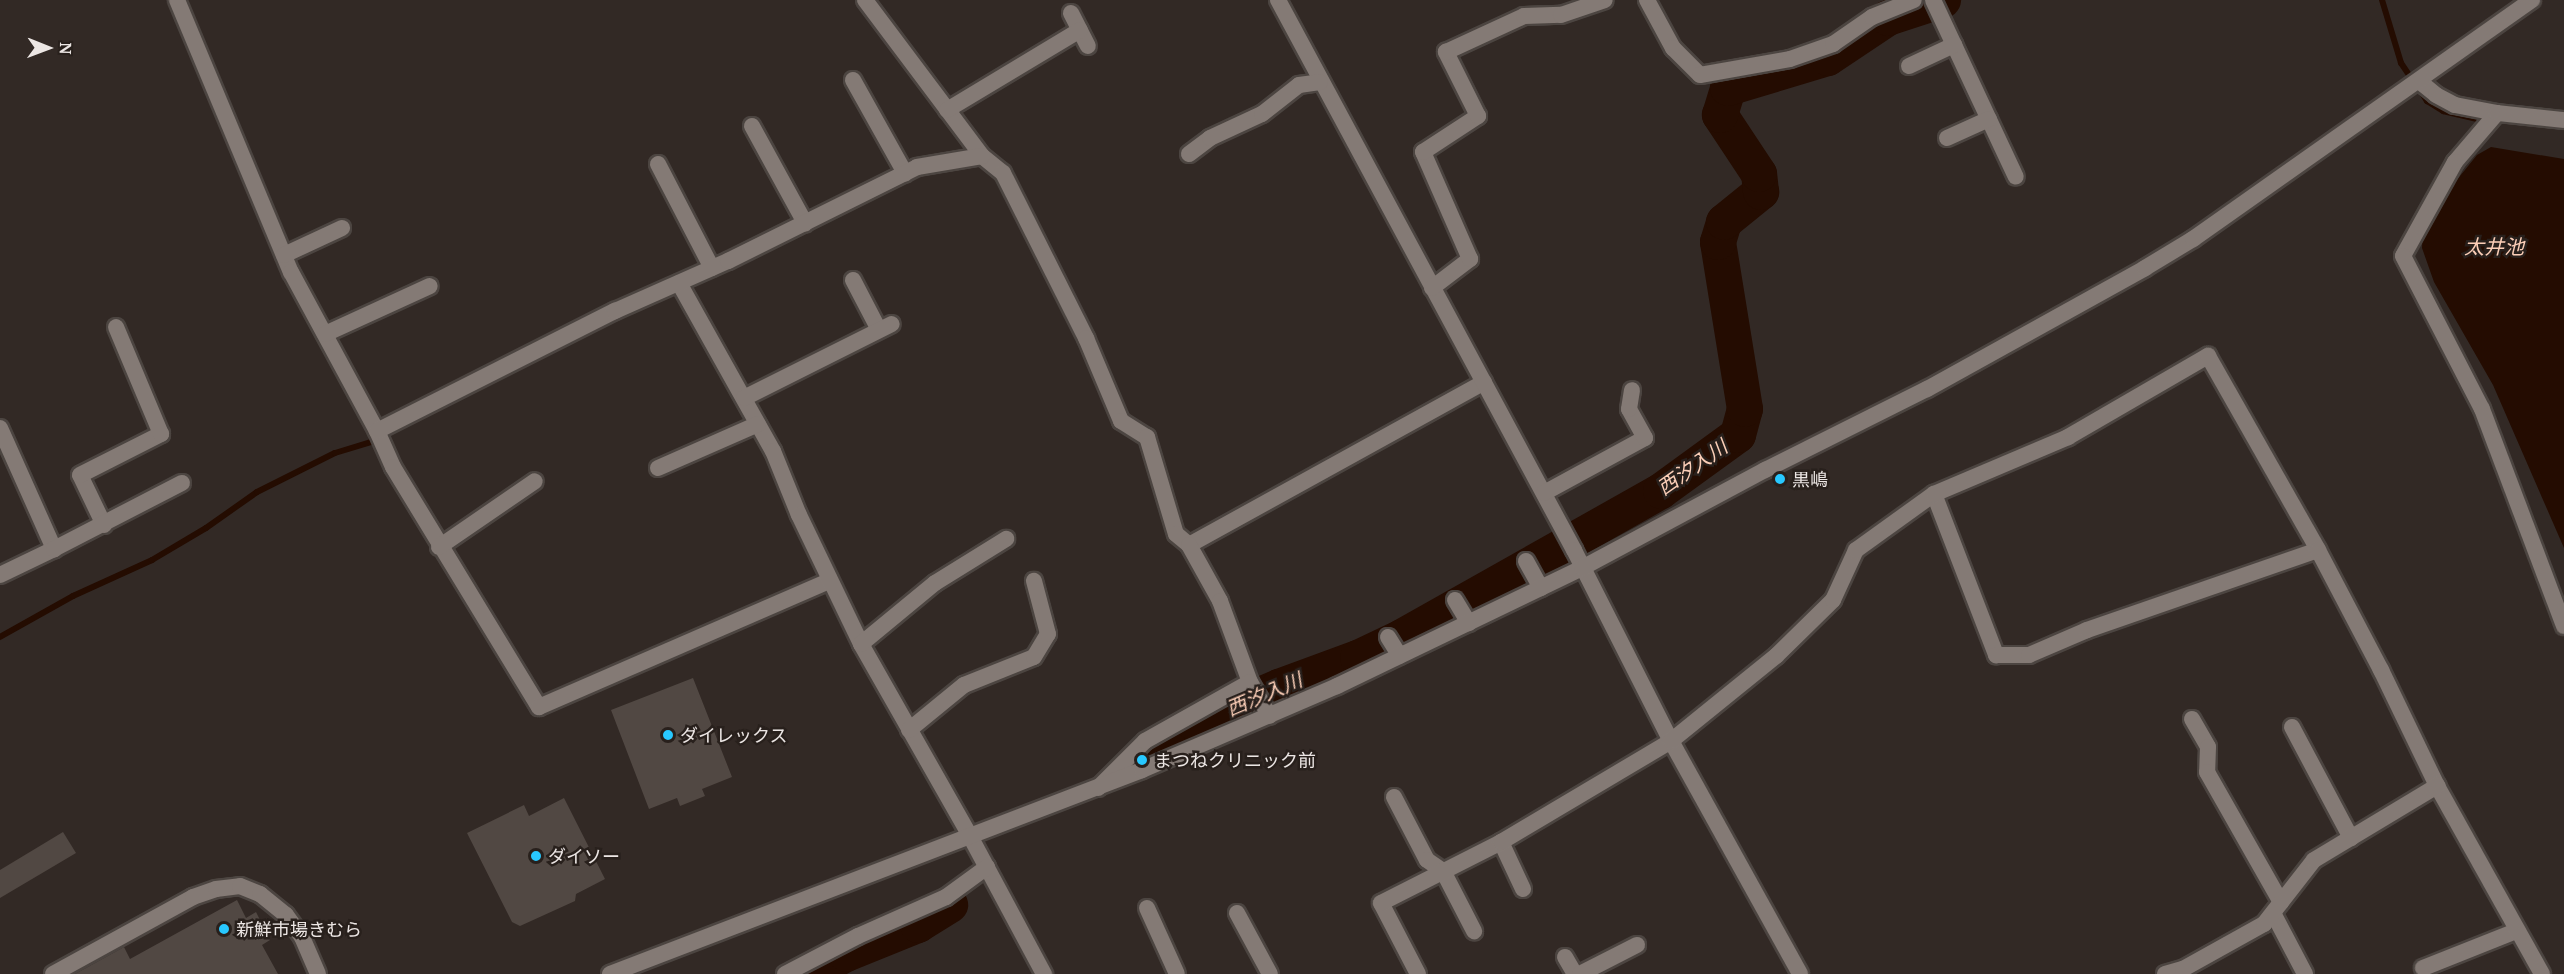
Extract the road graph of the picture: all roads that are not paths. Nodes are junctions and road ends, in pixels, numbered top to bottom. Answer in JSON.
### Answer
{"nodes":[{"id":1,"x":177,"y":0,"type":"edge"},
{"id":2,"x":866,"y":0,"type":"edge"},
{"id":3,"x":1278,"y":0,"type":"edge"},
{"id":4,"x":1605,"y":0,"type":"edge"},
{"id":5,"x":1647,"y":0,"type":"edge"},
{"id":6,"x":1914,"y":0,"type":"edge"},
{"id":7,"x":2532,"y":0,"type":"edge"},
{"id":8,"x":1935,"y":5,"type":"edge"},
{"id":9,"x":1071,"y":13,"type":"dead end"},
{"id":10,"x":1080,"y":30,"type":"junction"},
{"id":11,"x":1954,"y":45,"type":"junction"},
{"id":12,"x":1088,"y":46,"type":"dead end"},
{"id":13,"x":1909,"y":66,"type":"dead end"},
{"id":14,"x":853,"y":80,"type":"dead end"},
{"id":15,"x":2419,"y":81,"type":"junction"},
{"id":16,"x":1320,"y":82,"type":"junction"},
{"id":17,"x":947,"y":110,"type":"junction"},
{"id":18,"x":2497,"y":114,"type":"junction"},
{"id":19,"x":1989,"y":119,"type":"junction"},
{"id":20,"x":2564,"y":120,"type":"edge"},
{"id":21,"x":752,"y":126,"type":"dead end"},
{"id":22,"x":1947,"y":138,"type":"dead end"},
{"id":23,"x":1190,"y":154,"type":"dead end"},
{"id":24,"x":982,"y":156,"type":"junction"},
{"id":25,"x":658,"y":164,"type":"dead end"},
{"id":26,"x":905,"y":173,"type":"junction"},
{"id":27,"x":2016,"y":177,"type":"dead end"},
{"id":28,"x":805,"y":223,"type":"junction"},
{"id":29,"x":342,"y":228,"type":"dead end"},
{"id":30,"x":284,"y":255,"type":"junction"},
{"id":31,"x":712,"y":268,"type":"junction"},
{"id":32,"x":853,"y":280,"type":"dead end"},
{"id":33,"x":679,"y":283,"type":"junction"},
{"id":34,"x":430,"y":286,"type":"dead end"},
{"id":35,"x":1432,"y":288,"type":"junction"},
{"id":36,"x":116,"y":327,"type":"dead end"},
{"id":37,"x":325,"y":334,"type":"junction"},
{"id":38,"x":1484,"y":382,"type":"junction"},
{"id":39,"x":1632,"y":390,"type":"dead end"},
{"id":40,"x":744,"y":398,"type":"junction"},
{"id":41,"x":758,"y":423,"type":"junction"},
{"id":42,"x":0,"y":428,"type":"edge"},
{"id":43,"x":377,"y":430,"type":"junction"},
{"id":44,"x":658,"y":468,"type":"dead end"},
{"id":45,"x":535,"y":481,"type":"dead end"},
{"id":46,"x":182,"y":483,"type":"dead end"},
{"id":47,"x":1544,"y":493,"type":"junction"},
{"id":48,"x":1934,"y":494,"type":"junction"},
{"id":49,"x":104,"y":525,"type":"junction"},
{"id":50,"x":1006,"y":539,"type":"dead end"},
{"id":51,"x":1189,"y":545,"type":"junction"},
{"id":52,"x":440,"y":547,"type":"junction"},
{"id":53,"x":54,"y":549,"type":"junction"},
{"id":54,"x":2318,"y":550,"type":"junction"},
{"id":55,"x":1529,"y":567,"type":"dead end"},
{"id":56,"x":1582,"y":568,"type":"junction"},
{"id":57,"x":0,"y":575,"type":"edge"},
{"id":58,"x":829,"y":581,"type":"junction"},
{"id":59,"x":1034,"y":581,"type":"dead end"},
{"id":60,"x":1541,"y":588,"type":"junction"},
{"id":61,"x":2564,"y":626,"type":"edge"},
{"id":62,"x":861,"y":645,"type":"junction"},
{"id":63,"x":1252,"y":685,"type":"junction"},
{"id":64,"x":1267,"y":711,"type":"junction"},
{"id":65,"x":2192,"y":719,"type":"dead end"},
{"id":66,"x":2292,"y":727,"type":"dead end"},
{"id":67,"x":909,"y":730,"type":"junction"},
{"id":68,"x":1671,"y":741,"type":"junction"},
{"id":69,"x":2437,"y":786,"type":"junction"},
{"id":70,"x":1097,"y":788,"type":"junction"},
{"id":71,"x":1394,"y":797,"type":"dead end"},
{"id":72,"x":970,"y":836,"type":"junction"},
{"id":73,"x":2351,"y":838,"type":"junction"},
{"id":74,"x":1501,"y":842,"type":"junction"},
{"id":75,"x":987,"y":867,"type":"junction"},
{"id":76,"x":1443,"y":871,"type":"junction"},
{"id":77,"x":1523,"y":890,"type":"dead end"},
{"id":78,"x":1147,"y":908,"type":"dead end"},
{"id":79,"x":2277,"y":908,"type":"junction"},
{"id":80,"x":1237,"y":913,"type":"dead end"},
{"id":81,"x":1474,"y":931,"type":"dead end"},
{"id":82,"x":2516,"y":931,"type":"junction"},
{"id":83,"x":1637,"y":945,"type":"dead end"},
{"id":84,"x":1565,"y":957,"type":"dead end"},
{"id":85,"x":2423,"y":968,"type":"dead end"},
{"id":86,"x":2171,"y":973,"type":"edge"},
{"id":87,"x":53,"y":974,"type":"edge"},
{"id":88,"x":318,"y":974,"type":"edge"},
{"id":89,"x":610,"y":974,"type":"edge"},
{"id":90,"x":785,"y":974,"type":"edge"},
{"id":91,"x":1044,"y":974,"type":"edge"},
{"id":92,"x":1177,"y":974,"type":"edge"},
{"id":93,"x":1270,"y":974,"type":"edge"},
{"id":94,"x":1418,"y":974,"type":"edge"},
{"id":95,"x":1575,"y":974,"type":"edge"},
{"id":96,"x":1580,"y":974,"type":"edge"},
{"id":97,"x":1800,"y":974,"type":"edge"},
{"id":98,"x":2305,"y":974,"type":"edge"},
{"id":99,"x":2542,"y":974,"type":"edge"}],
"edges":[{"from":1,"to":30,"type":"street"},
{"from":2,"to":17,"type":"street"},
{"from":3,"to":16,"type":"street"},
{"from":4,"to":35,"type":"street"},
{"from":5,"to":6,"type":"street"},
{"from":7,"to":15,"type":"street"},
{"from":8,"to":11,"type":"street"},
{"from":9,"to":10,"type":"street"},
{"from":10,"to":12,"type":"street"},
{"from":10,"to":17,"type":"street"},
{"from":11,"to":13,"type":"street"},
{"from":11,"to":19,"type":"street"},
{"from":14,"to":26,"type":"street"},
{"from":15,"to":18,"type":"street"},
{"from":15,"to":56,"type":"street"},
{"from":16,"to":23,"type":"street"},
{"from":16,"to":35,"type":"street"},
{"from":17,"to":24,"type":"street"},
{"from":18,"to":20,"type":"street"},
{"from":18,"to":61,"type":"street"},
{"from":19,"to":22,"type":"street"},
{"from":19,"to":27,"type":"street"},
{"from":21,"to":28,"type":"street"},
{"from":24,"to":26,"type":"street"},
{"from":24,"to":51,"type":"street"},
{"from":25,"to":31,"type":"street"},
{"from":26,"to":28,"type":"street"},
{"from":28,"to":31,"type":"street"},
{"from":29,"to":30,"type":"street"},
{"from":30,"to":37,"type":"street"},
{"from":31,"to":33,"type":"street"},
{"from":32,"to":40,"type":"street"},
{"from":33,"to":40,"type":"street"},
{"from":33,"to":43,"type":"street"},
{"from":34,"to":37,"type":"street"},
{"from":35,"to":38,"type":"street"},
{"from":36,"to":49,"type":"street"},
{"from":37,"to":43,"type":"street"},
{"from":38,"to":47,"type":"street"},
{"from":38,"to":51,"type":"street"},
{"from":39,"to":47,"type":"street"},
{"from":40,"to":41,"type":"street"},
{"from":41,"to":44,"type":"street"},
{"from":41,"to":58,"type":"street"},
{"from":42,"to":53,"type":"street"},
{"from":43,"to":52,"type":"street"},
{"from":45,"to":52,"type":"street"},
{"from":46,"to":49,"type":"street"},
{"from":47,"to":56,"type":"street"},
{"from":48,"to":54,"type":"street"},
{"from":48,"to":54,"type":"street"},
{"from":48,"to":68,"type":"street"},
{"from":49,"to":53,"type":"street"},
{"from":50,"to":62,"type":"street"},
{"from":51,"to":63,"type":"street"},
{"from":52,"to":58,"type":"street"},
{"from":53,"to":57,"type":"street"},
{"from":54,"to":69,"type":"street"},
{"from":55,"to":60,"type":"street"},
{"from":56,"to":60,"type":"street"},
{"from":56,"to":68,"type":"street"},
{"from":58,"to":62,"type":"street"},
{"from":59,"to":67,"type":"street"},
{"from":60,"to":64,"type":"street"},
{"from":62,"to":67,"type":"street"},
{"from":63,"to":64,"type":"street"},
{"from":63,"to":70,"type":"street"},
{"from":64,"to":70,"type":"street"},
{"from":65,"to":79,"type":"street"},
{"from":66,"to":73,"type":"street"},
{"from":67,"to":72,"type":"street"},
{"from":68,"to":74,"type":"street"},
{"from":68,"to":97,"type":"street"},
{"from":69,"to":73,"type":"street"},
{"from":69,"to":82,"type":"street"},
{"from":70,"to":72,"type":"street"},
{"from":71,"to":76,"type":"street"},
{"from":72,"to":75,"type":"street"},
{"from":72,"to":89,"type":"street"},
{"from":73,"to":79,"type":"street"},
{"from":74,"to":76,"type":"street"},
{"from":74,"to":77,"type":"street"},
{"from":75,"to":90,"type":"street"},
{"from":75,"to":91,"type":"street"},
{"from":76,"to":81,"type":"street"},
{"from":76,"to":94,"type":"street"},
{"from":78,"to":92,"type":"street"},
{"from":79,"to":86,"type":"street"},
{"from":79,"to":98,"type":"street"},
{"from":80,"to":93,"type":"street"},
{"from":82,"to":85,"type":"street"},
{"from":82,"to":99,"type":"street"},
{"from":83,"to":96,"type":"street"},
{"from":84,"to":95,"type":"street"},
{"from":87,"to":88,"type":"street"}]}
